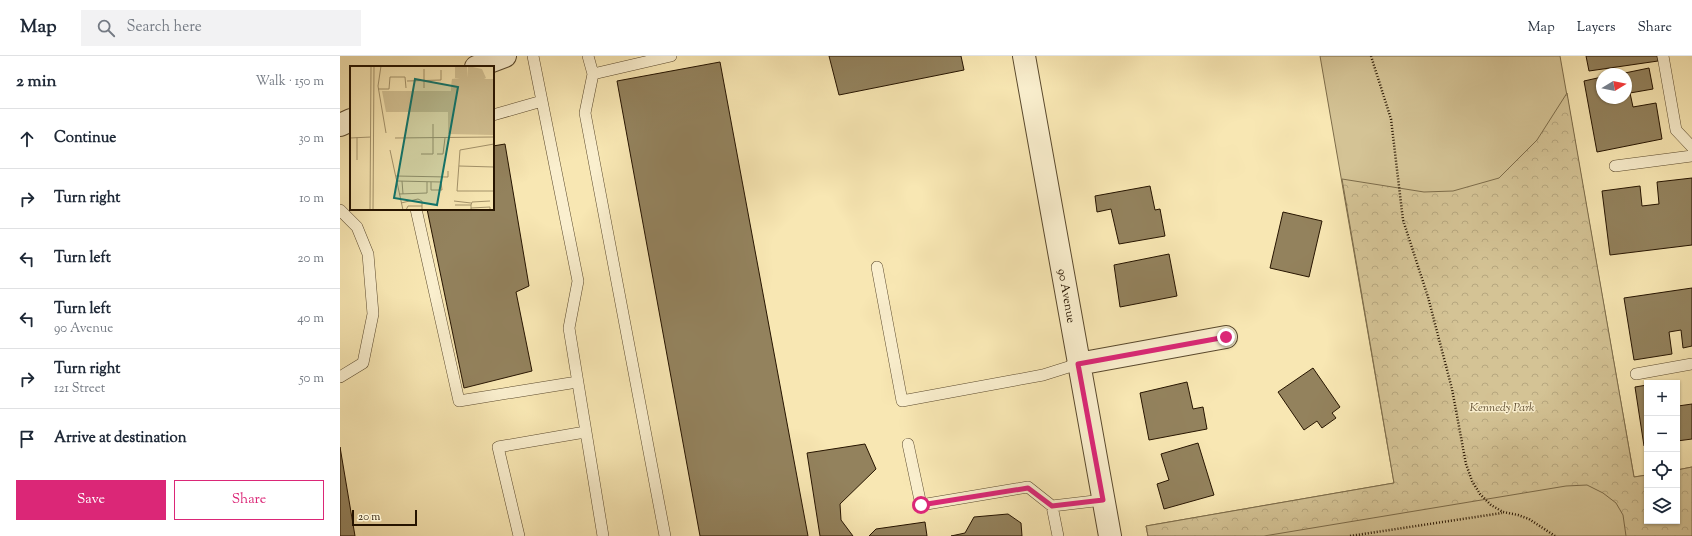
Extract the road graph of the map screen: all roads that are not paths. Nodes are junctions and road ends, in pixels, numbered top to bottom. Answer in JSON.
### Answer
{"nodes":[{"id":1,"x":504,"y":56,"type":"edge"},
{"id":2,"x":533,"y":56,"type":"edge"},
{"id":3,"x":588,"y":56,"type":"edge"},
{"id":4,"x":671,"y":56,"type":"edge"},
{"id":5,"x":1024,"y":56,"type":"edge"},
{"id":6,"x":1663,"y":56,"type":"edge"},
{"id":7,"x":479,"y":66,"type":"edge"},
{"id":8,"x":593,"y":74,"type":"junction"},
{"id":9,"x":542,"y":100,"type":"junction"},
{"id":10,"x":494,"y":115,"type":"edge"},
{"id":11,"x":350,"y":120,"type":"edge"},
{"id":12,"x":340,"y":124,"type":"edge"},
{"id":13,"x":1692,"y":147,"type":"edge"},
{"id":14,"x":1692,"y":156,"type":"edge"},
{"id":15,"x":1615,"y":166,"type":"dead end"},
{"id":16,"x":340,"y":210,"type":"edge"},
{"id":17,"x":416,"y":210,"type":"edge"},
{"id":18,"x":877,"y":267,"type":"dead end"},
{"id":19,"x":1226,"y":337,"type":"dead end"},
{"id":20,"x":1078,"y":364,"type":"junction"},
{"id":21,"x":1692,"y":364,"type":"edge"},
{"id":22,"x":1636,"y":374,"type":"dead end"},
{"id":23,"x":340,"y":377,"type":"edge"},
{"id":24,"x":577,"y":382,"type":"junction"},
{"id":25,"x":585,"y":432,"type":"junction"},
{"id":26,"x":908,"y":444,"type":"dead end"},
{"id":27,"x":1103,"y":500,"type":"junction"},
{"id":28,"x":1052,"y":506,"type":"junction"},
{"id":29,"x":519,"y":536,"type":"edge"},
{"id":30,"x":602,"y":536,"type":"edge"},
{"id":31,"x":665,"y":536,"type":"edge"},
{"id":32,"x":1058,"y":536,"type":"edge"},
{"id":33,"x":1110,"y":536,"type":"edge"}],
"edges":[{"from":1,"to":7,"type":"street"},
{"from":2,"to":9,"type":"lane"},
{"from":3,"to":8,"type":"lane"},
{"from":4,"to":8,"type":"lane"},
{"from":5,"to":20,"type":"street","name":"90 Avenue"},
{"from":6,"to":13,"type":"lane"},
{"from":8,"to":31,"type":"lane"},
{"from":9,"to":10,"type":"lane"},
{"from":9,"to":24,"type":"lane"},
{"from":11,"to":12,"type":"street"},
{"from":14,"to":15,"type":"lane"},
{"from":16,"to":23,"type":"lane"},
{"from":17,"to":24,"type":"lane"},
{"from":18,"to":20,"type":"lane"},
{"from":19,"to":20,"type":"street"},
{"from":20,"to":27,"type":"street","name":"90 Avenue"},
{"from":21,"to":22,"type":"lane"},
{"from":24,"to":25,"type":"lane"},
{"from":25,"to":29,"type":"lane"},
{"from":25,"to":30,"type":"lane"},
{"from":26,"to":28,"type":"lane"},
{"from":27,"to":28,"type":"lane"},
{"from":27,"to":33,"type":"street","name":"90 Avenue"},
{"from":28,"to":32,"type":"lane"}]}
